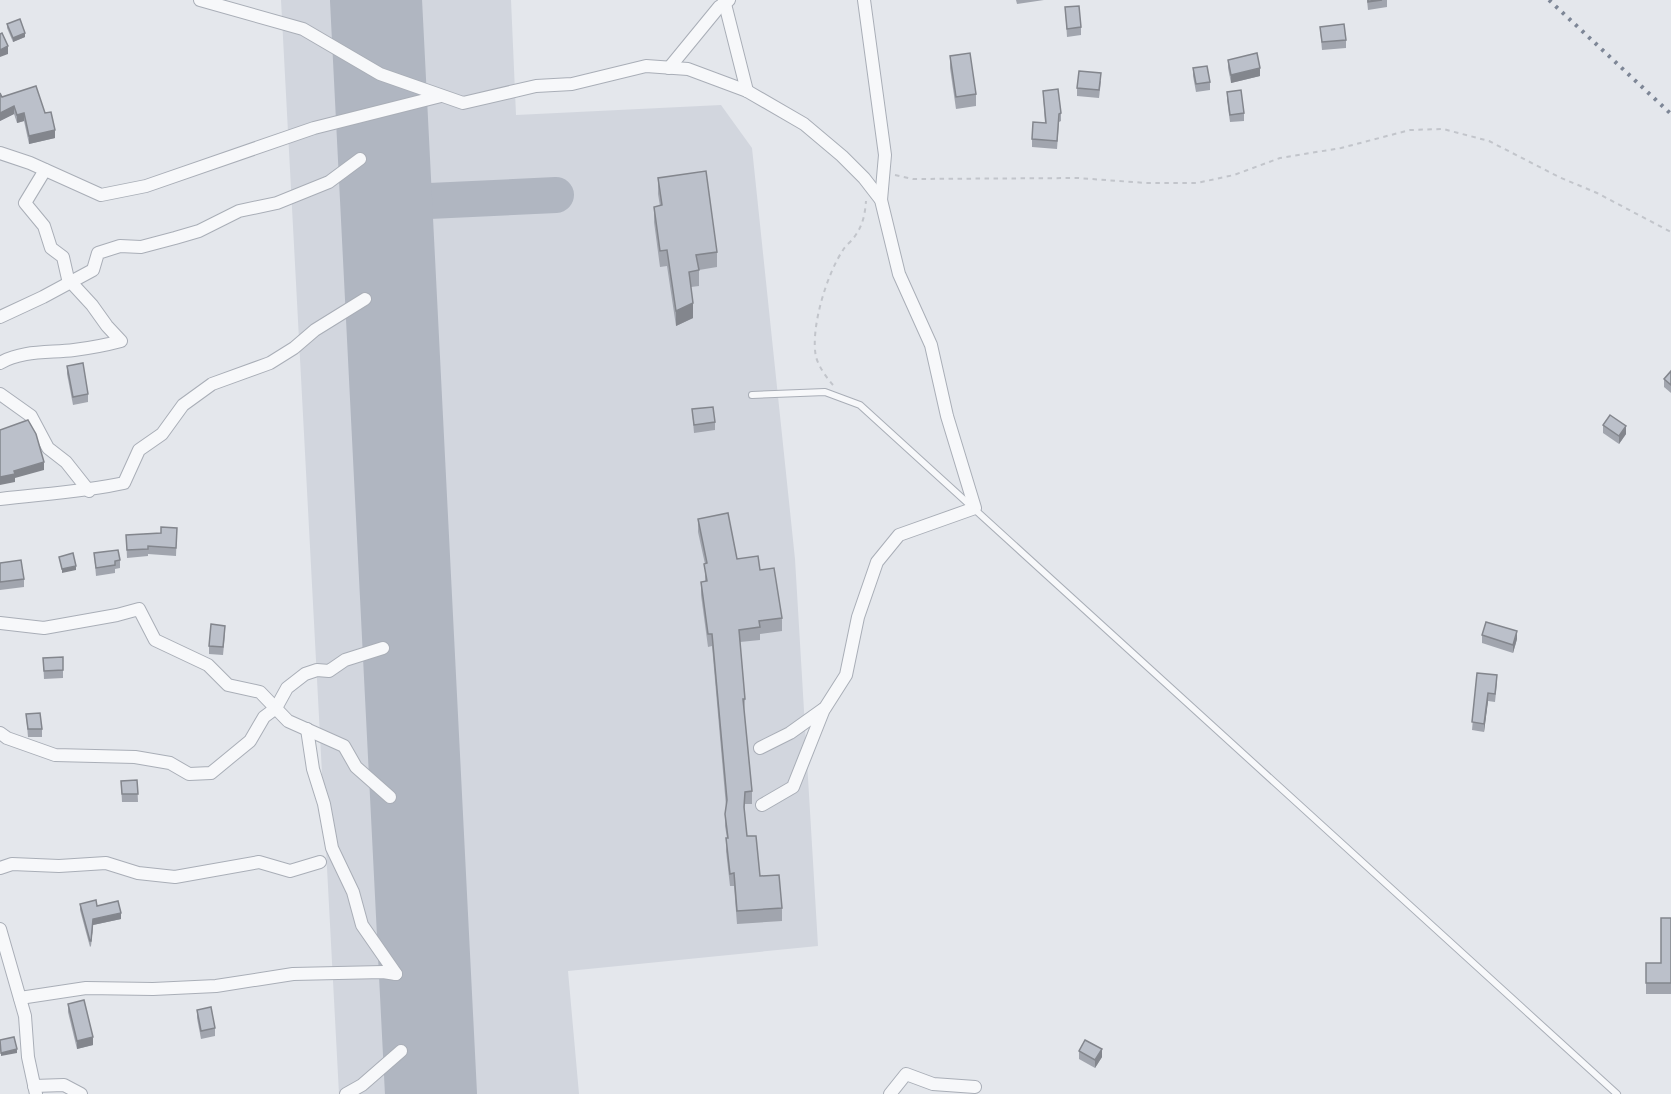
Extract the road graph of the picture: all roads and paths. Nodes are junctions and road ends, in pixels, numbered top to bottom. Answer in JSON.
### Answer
{"nodes":[{"id":1,"x":200,"y":0,"type":"edge"},
{"id":2,"x":864,"y":0,"type":"edge"},
{"id":3,"x":726,"y":1,"type":"edge"},
{"id":4,"x":669,"y":68,"type":"junction"},
{"id":5,"x":747,"y":91,"type":"junction"},
{"id":6,"x":442,"y":96,"type":"junction"},
{"id":7,"x":0,"y":153,"type":"edge"},
{"id":8,"x":360,"y":159,"type":"dead end"},
{"id":9,"x":45,"y":170,"type":"junction"},
{"id":10,"x":884,"y":172,"type":"junction"},
{"id":11,"x":864,"y":178,"type":"junction"},
{"id":12,"x":881,"y":200,"type":"junction"},
{"id":13,"x":1671,"y":232,"type":"edge"},
{"id":14,"x":70,"y":282,"type":"junction"},
{"id":15,"x":365,"y":299,"type":"dead end"},
{"id":16,"x":0,"y":317,"type":"edge"},
{"id":17,"x":0,"y":363,"type":"edge"},
{"id":18,"x":0,"y":394,"type":"edge"},
{"id":19,"x":752,"y":395,"type":"dead end"},
{"id":20,"x":847,"y":400,"type":"junction"},
{"id":21,"x":88,"y":490,"type":"junction"},
{"id":22,"x":0,"y":499,"type":"edge"},
{"id":23,"x":975,"y":508,"type":"junction"},
{"id":24,"x":0,"y":623,"type":"edge"},
{"id":25,"x":383,"y":648,"type":"dead end"},
{"id":26,"x":276,"y":708,"type":"junction"},
{"id":27,"x":825,"y":708,"type":"junction"},
{"id":28,"x":308,"y":729,"type":"junction"},
{"id":29,"x":0,"y":733,"type":"edge"},
{"id":30,"x":760,"y":748,"type":"dead end"},
{"id":31,"x":390,"y":797,"type":"dead end"},
{"id":32,"x":762,"y":805,"type":"dead end"},
{"id":33,"x":320,"y":862,"type":"dead end"},
{"id":34,"x":0,"y":868,"type":"edge"},
{"id":35,"x":0,"y":929,"type":"edge"},
{"id":36,"x":20,"y":998,"type":"junction"},
{"id":37,"x":400,"y":1051,"type":"dead end"},
{"id":38,"x":975,"y":1087,"type":"dead end"},
{"id":39,"x":35,"y":1090,"type":"edge"},
{"id":40,"x":81,"y":1094,"type":"edge"},
{"id":41,"x":346,"y":1094,"type":"edge"},
{"id":42,"x":890,"y":1094,"type":"edge"},
{"id":43,"x":1617,"y":1094,"type":"edge"}],
"edges":[{"from":1,"to":6,"type":"street"},
{"from":2,"to":10,"type":"street"},
{"from":3,"to":4,"type":"street"},
{"from":3,"to":5,"type":"street"},
{"from":4,"to":5,"type":"street"},
{"from":4,"to":6,"type":"street"},
{"from":5,"to":11,"type":"street"},
{"from":6,"to":9,"type":"street"},
{"from":7,"to":9,"type":"street"},
{"from":8,"to":14,"type":"street"},
{"from":9,"to":14,"type":"street"},
{"from":10,"to":12,"type":"street"},
{"from":10,"to":13,"type":"path"},
{"from":11,"to":12,"type":"street"},
{"from":11,"to":20,"type":"path"},
{"from":12,"to":23,"type":"street"},
{"from":14,"to":16,"type":"street"},
{"from":14,"to":17,"type":"street"},
{"from":15,"to":21,"type":"street"},
{"from":18,"to":21,"type":"street"},
{"from":19,"to":20,"type":"lane"},
{"from":20,"to":23,"type":"lane"},
{"from":21,"to":22,"type":"street"},
{"from":23,"to":27,"type":"street"},
{"from":23,"to":43,"type":"lane"},
{"from":24,"to":26,"type":"street"},
{"from":25,"to":26,"type":"street"},
{"from":26,"to":28,"type":"street"},
{"from":26,"to":29,"type":"street"},
{"from":27,"to":30,"type":"street"},
{"from":27,"to":32,"type":"street"},
{"from":28,"to":31,"type":"street"},
{"from":28,"to":36,"type":"street"},
{"from":33,"to":34,"type":"street"},
{"from":35,"to":36,"type":"street"},
{"from":36,"to":39,"type":"street"},
{"from":37,"to":41,"type":"street"},
{"from":38,"to":42,"type":"street"},
{"from":39,"to":40,"type":"street"}]}
